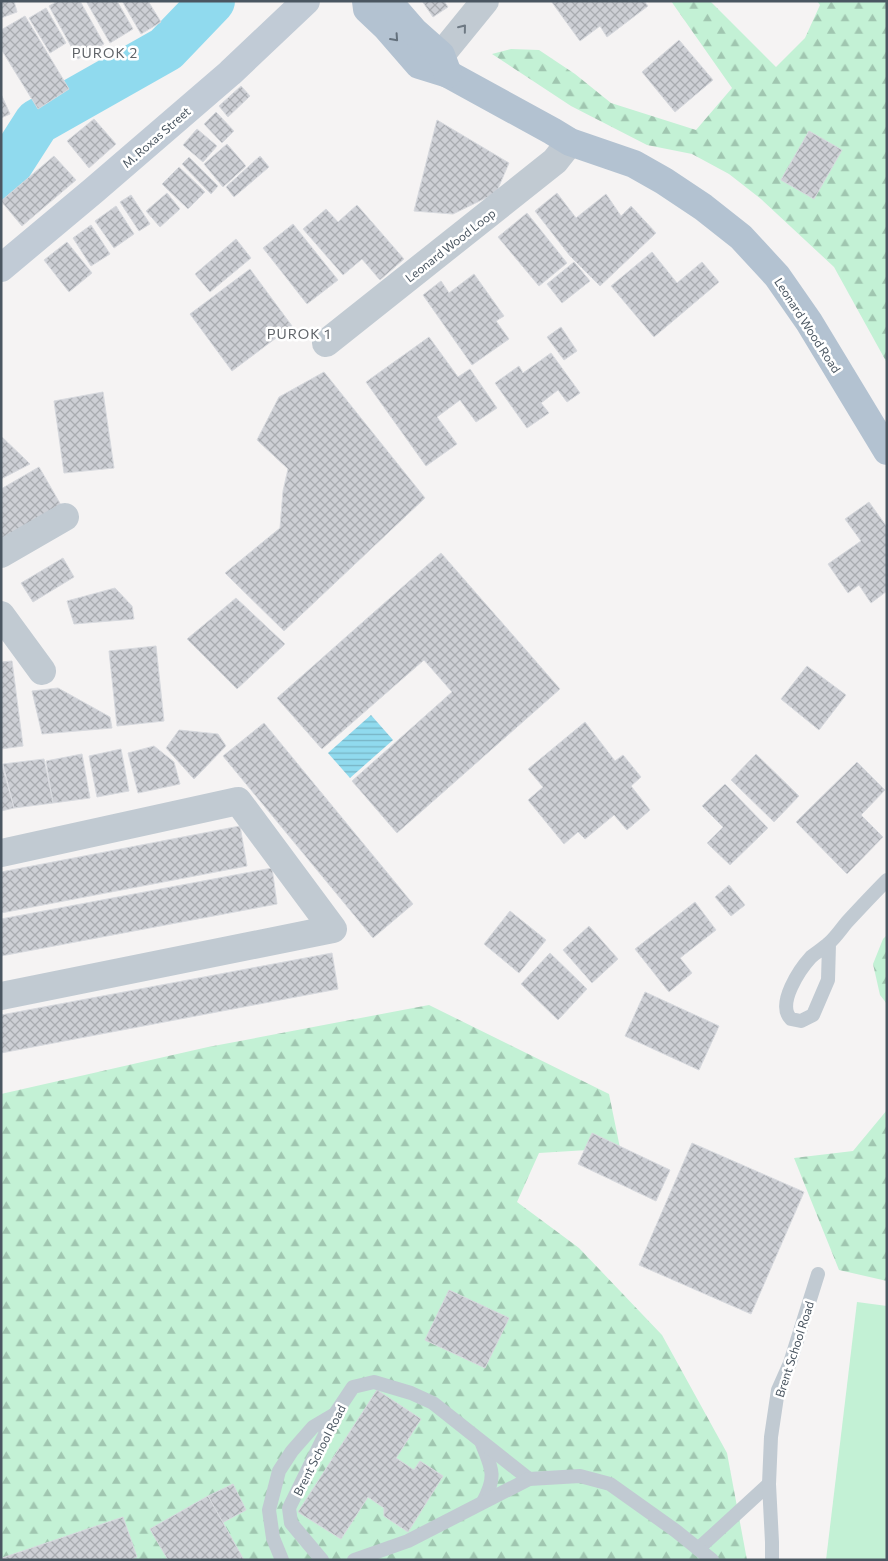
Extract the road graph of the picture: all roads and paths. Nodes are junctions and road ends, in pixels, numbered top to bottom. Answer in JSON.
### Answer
{"nodes":[{"id":1,"x":306,"y":1,"type":"edge"},
{"id":2,"x":366,"y":1,"type":"edge"},
{"id":3,"x":388,"y":1,"type":"edge"},
{"id":4,"x":485,"y":1,"type":"edge"},
{"id":5,"x":445,"y":64,"type":"junction"},
{"id":6,"x":570,"y":142,"type":"junction"},
{"id":7,"x":1,"y":268,"type":"edge"},
{"id":8,"x":326,"y":343,"type":"dead end"},
{"id":9,"x":887,"y":451,"type":"edge"},
{"id":10,"x":65,"y":517,"type":"dead end"},
{"id":11,"x":1,"y":554,"type":"edge"},
{"id":12,"x":1,"y":615,"type":"edge"},
{"id":13,"x":42,"y":671,"type":"dead end"},
{"id":14,"x":1,"y":853,"type":"edge"},
{"id":15,"x":887,"y":880,"type":"edge"},
{"id":16,"x":829,"y":944,"type":"junction"},
{"id":17,"x":1,"y":996,"type":"edge"},
{"id":18,"x":818,"y":1274,"type":"dead end"},
{"id":19,"x":335,"y":1414,"type":"junction"},
{"id":20,"x":481,"y":1442,"type":"junction"},
{"id":21,"x":529,"y":1479,"type":"junction"},
{"id":22,"x":769,"y":1484,"type":"junction"},
{"id":23,"x":483,"y":1502,"type":"junction"},
{"id":24,"x":698,"y":1549,"type":"junction"},
{"id":25,"x":282,"y":1560,"type":"edge"},
{"id":26,"x":322,"y":1560,"type":"edge"},
{"id":27,"x":354,"y":1560,"type":"edge"},
{"id":28,"x":712,"y":1560,"type":"edge"},
{"id":29,"x":772,"y":1560,"type":"edge"}],
"edges":[{"from":1,"to":7,"type":"main road","name":"M. Roxas Street"},
{"from":2,"to":5,"type":"main road","name":"Leonard Wood Road","one_way":true},
{"from":3,"to":5,"type":"main road","name":"Leonard Wood Road"},
{"from":5,"to":4,"type":"street","one_way":true},
{"from":5,"to":6,"type":"main road","name":"Leonard Wood Road"},
{"from":6,"to":8,"type":"street","name":"Leonard Wood Loop"},
{"from":6,"to":9,"type":"main road","name":"Leonard Wood Road"},
{"from":10,"to":11,"type":"street"},
{"from":12,"to":13,"type":"street"},
{"from":14,"to":17,"type":"street"},
{"from":15,"to":16,"type":"lane"},
{"from":16,"to":16,"type":"lane"},
{"from":18,"to":22,"type":"lane","name":"Brent School Road"},
{"from":19,"to":20,"type":"lane","name":"Brent School Road"},
{"from":19,"to":25,"type":"lane"},
{"from":19,"to":26,"type":"lane","name":"Brent School Road"},
{"from":20,"to":21,"type":"lane","name":"Brent School Road"},
{"from":20,"to":23,"type":"lane"},
{"from":21,"to":23,"type":"lane"},
{"from":21,"to":24,"type":"lane"},
{"from":22,"to":24,"type":"lane"},
{"from":22,"to":29,"type":"lane","name":"Brent School Road"},
{"from":23,"to":27,"type":"lane"},
{"from":24,"to":28,"type":"lane"}]}
